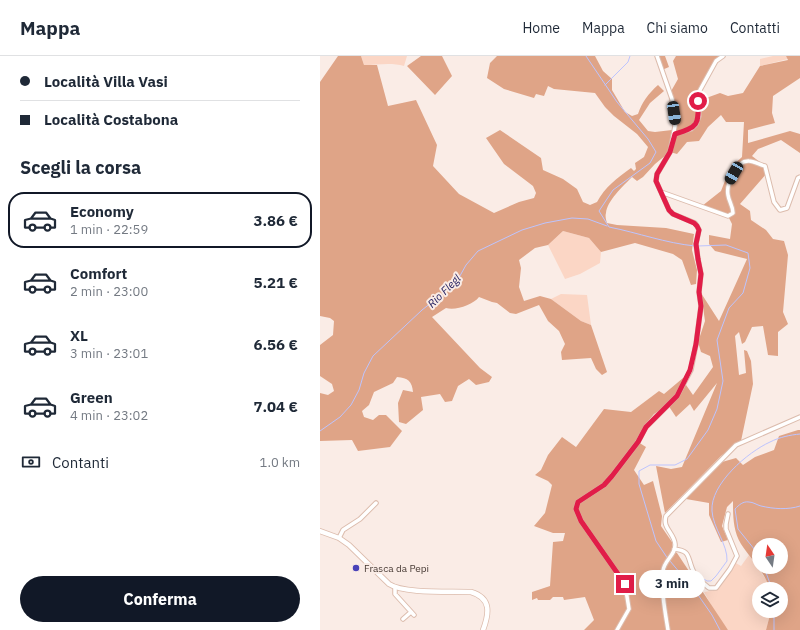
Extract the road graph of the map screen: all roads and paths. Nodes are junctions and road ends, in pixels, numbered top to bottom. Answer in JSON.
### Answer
{"nodes":[{"id":1,"x":657,"y":56,"type":"edge"},
{"id":2,"x":723,"y":56,"type":"edge"},
{"id":3,"x":675,"y":134,"type":"junction"},
{"id":4,"x":800,"y":177,"type":"edge"},
{"id":5,"x":661,"y":192,"type":"junction"},
{"id":6,"x":800,"y":417,"type":"edge"},
{"id":7,"x":376,"y":504,"type":"dead end"},
{"id":8,"x":728,"y":514,"type":"dead end"},
{"id":9,"x":320,"y":532,"type":"edge"},
{"id":10,"x":339,"y":538,"type":"junction"},
{"id":11,"x":674,"y":549,"type":"junction"},
{"id":12,"x":394,"y":587,"type":"junction"},
{"id":13,"x":403,"y":619,"type":"dead end"},
{"id":14,"x":483,"y":630,"type":"edge"},
{"id":15,"x":617,"y":630,"type":"edge"},
{"id":16,"x":668,"y":630,"type":"edge"}],
"edges":[{"from":1,"to":3,"type":"street"},
{"from":2,"to":3,"type":"street"},
{"from":3,"to":5,"type":"street"},
{"from":4,"to":5,"type":"street"},
{"from":5,"to":15,"type":"street"},
{"from":6,"to":11,"type":"street"},
{"from":7,"to":10,"type":"street"},
{"from":8,"to":11,"type":"street"},
{"from":9,"to":10,"type":"street"},
{"from":10,"to":12,"type":"street"},
{"from":11,"to":16,"type":"street"},
{"from":12,"to":13,"type":"street"},
{"from":12,"to":14,"type":"street"}]}
